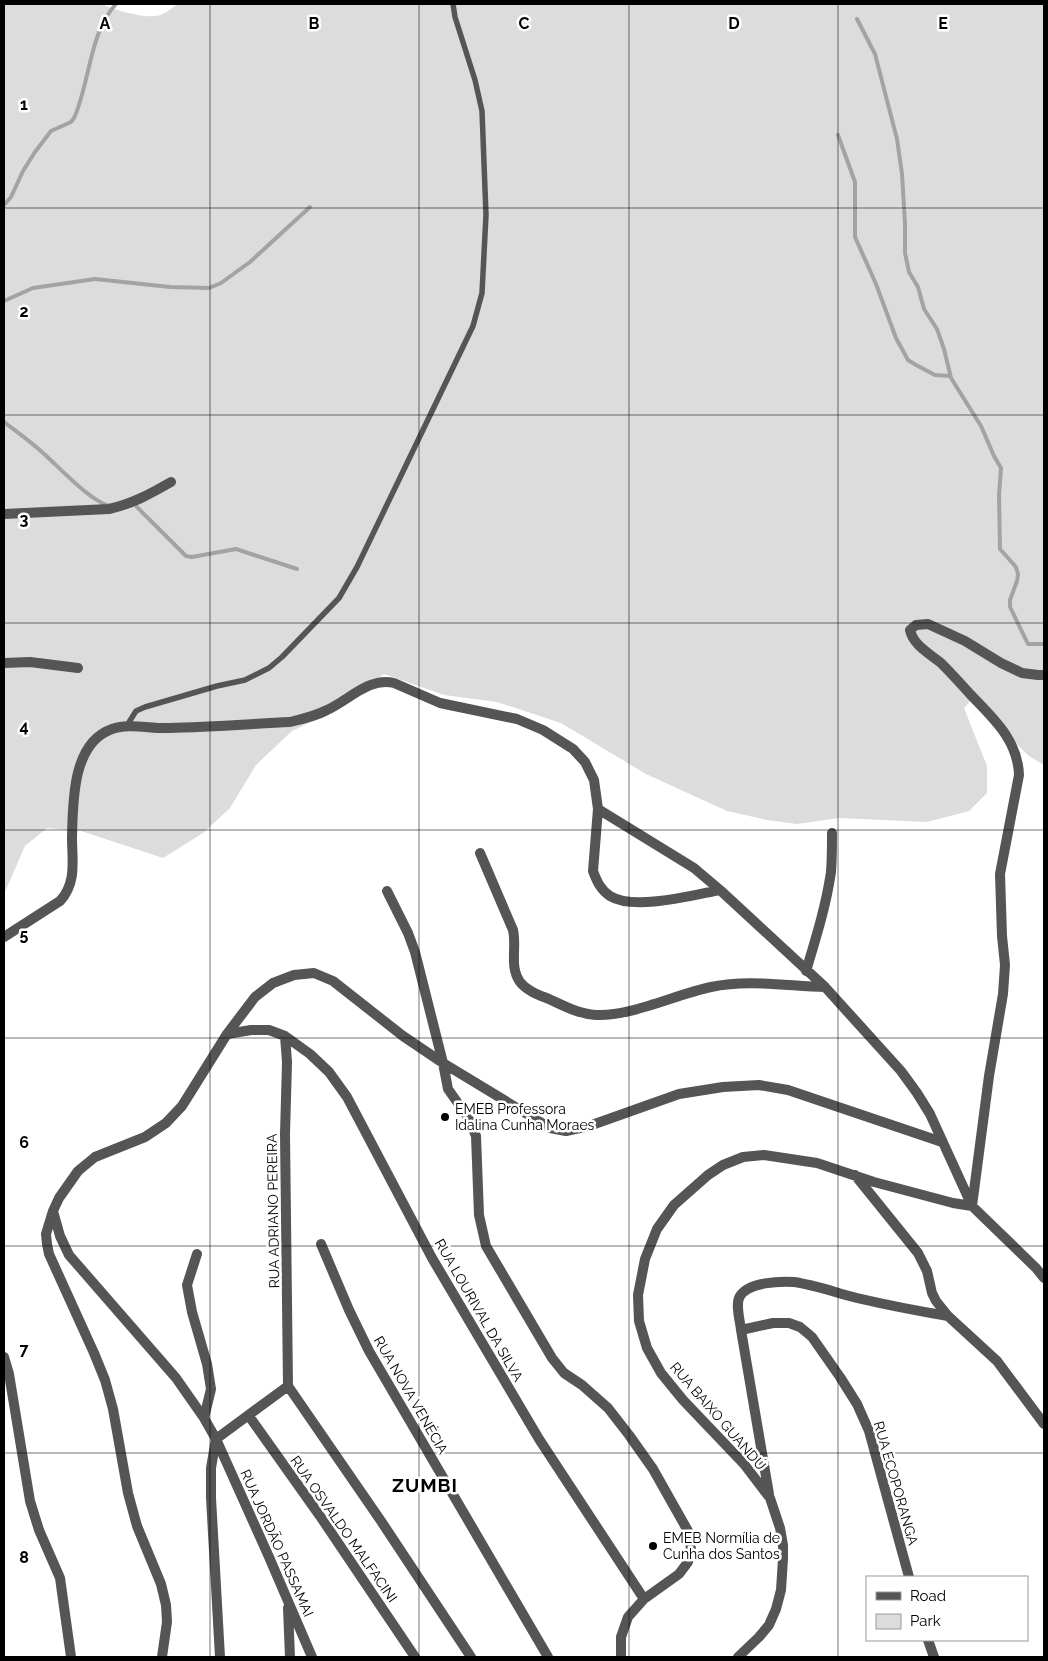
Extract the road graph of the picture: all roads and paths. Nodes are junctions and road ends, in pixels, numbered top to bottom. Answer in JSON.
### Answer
{"nodes":[{"id":1,"x":453,"y":4,"type":"edge"},
{"id":2,"x":170,"y":482,"type":"dead end"},
{"id":3,"x":4,"y":514,"type":"edge"},
{"id":4,"x":4,"y":663,"type":"edge"},
{"id":5,"x":78,"y":668,"type":"dead end"},
{"id":6,"x":1044,"y":675,"type":"edge"},
{"id":7,"x":126,"y":727,"type":"junction"},
{"id":8,"x":598,"y":809,"type":"junction"},
{"id":9,"x":832,"y":833,"type":"dead end"},
{"id":10,"x":480,"y":853,"type":"dead end"},
{"id":11,"x":720,"y":890,"type":"junction"},
{"id":12,"x":387,"y":891,"type":"dead end"},
{"id":13,"x":4,"y":937,"type":"edge"},
{"id":14,"x":806,"y":971,"type":"junction"},
{"id":15,"x":825,"y":987,"type":"junction"},
{"id":16,"x":227,"y":1034,"type":"junction"},
{"id":17,"x":285,"y":1036,"type":"junction"},
{"id":18,"x":443,"y":1063,"type":"junction"},
{"id":19,"x":942,"y":1142,"type":"junction"},
{"id":20,"x":855,"y":1175,"type":"junction"},
{"id":21,"x":972,"y":1206,"type":"junction"},
{"id":22,"x":53,"y":1211,"type":"junction"},
{"id":23,"x":321,"y":1244,"type":"dead end"},
{"id":24,"x":197,"y":1254,"type":"dead end"},
{"id":25,"x":1044,"y":1278,"type":"edge"},
{"id":26,"x":948,"y":1316,"type":"junction"},
{"id":27,"x":741,"y":1330,"type":"junction"},
{"id":28,"x":4,"y":1357,"type":"edge"},
{"id":29,"x":288,"y":1386,"type":"junction"},
{"id":30,"x":249,"y":1416,"type":"junction"},
{"id":31,"x":204,"y":1418,"type":"junction"},
{"id":32,"x":1044,"y":1424,"type":"edge"},
{"id":33,"x":216,"y":1439,"type":"junction"},
{"id":34,"x":770,"y":1498,"type":"junction"},
{"id":35,"x":908,"y":1576,"type":"edge"},
{"id":36,"x":644,"y":1599,"type":"junction"},
{"id":37,"x":288,"y":1602,"type":"junction"},
{"id":38,"x":928,"y":1641,"type":"edge"},
{"id":39,"x":71,"y":1657,"type":"edge"},
{"id":40,"x":162,"y":1657,"type":"edge"},
{"id":41,"x":220,"y":1657,"type":"edge"},
{"id":42,"x":290,"y":1657,"type":"edge"},
{"id":43,"x":312,"y":1657,"type":"edge"},
{"id":44,"x":415,"y":1657,"type":"edge"},
{"id":45,"x":472,"y":1657,"type":"edge"},
{"id":46,"x":548,"y":1657,"type":"edge"},
{"id":47,"x":622,"y":1657,"type":"edge"},
{"id":48,"x":738,"y":1657,"type":"edge"},
{"id":49,"x":934,"y":1657,"type":"edge"}],
"edges":[{"from":1,"to":7,"type":"lane"},
{"from":2,"to":3,"type":"street"},
{"from":4,"to":5,"type":"street"},
{"from":6,"to":21,"type":"street"},
{"from":7,"to":8,"type":"street"},
{"from":7,"to":13,"type":"street"},
{"from":8,"to":11,"type":"street"},
{"from":8,"to":11,"type":"street"},
{"from":9,"to":14,"type":"street"},
{"from":10,"to":15,"type":"street"},
{"from":11,"to":14,"type":"street"},
{"from":12,"to":18,"type":"street"},
{"from":14,"to":15,"type":"street"},
{"from":15,"to":19,"type":"street"},
{"from":16,"to":17,"type":"street","name":"RUA LOURIVAL DA SILVA"},
{"from":16,"to":18,"type":"street"},
{"from":16,"to":22,"type":"street"},
{"from":17,"to":29,"type":"street","name":"RUA ADRIANO PEREIRA"},
{"from":17,"to":36,"type":"street","name":"RUA LOURIVAL DA SILVA"},
{"from":18,"to":19,"type":"street"},
{"from":18,"to":36,"type":"street"},
{"from":19,"to":21,"type":"street"},
{"from":20,"to":21,"type":"street","name":"RUA BAIXO GUANDÚ"},
{"from":20,"to":26,"type":"street"},
{"from":20,"to":34,"type":"street","name":"RUA BAIXO GUANDÚ"},
{"from":21,"to":25,"type":"street"},
{"from":22,"to":31,"type":"street","name":"RUA JORDÃO PASSAMAI"},
{"from":22,"to":40,"type":"street"},
{"from":23,"to":46,"type":"street","name":"RUA NOVA VENÉCIA"},
{"from":24,"to":31,"type":"street"},
{"from":26,"to":27,"type":"street"},
{"from":26,"to":32,"type":"street"},
{"from":27,"to":34,"type":"street"},
{"from":27,"to":35,"type":"street","name":"RUA ECOPORANGA"},
{"from":28,"to":39,"type":"street"},
{"from":29,"to":30,"type":"street"},
{"from":29,"to":45,"type":"street"},
{"from":30,"to":33,"type":"street"},
{"from":30,"to":44,"type":"street","name":"RUA OSVALDO MALFACINI"},
{"from":31,"to":33,"type":"street","name":"RUA JORDÃO PASSAMAI"},
{"from":33,"to":37,"type":"street","name":"RUA JORDÃO PASSAMAI"},
{"from":33,"to":41,"type":"street"},
{"from":34,"to":48,"type":"street","name":"RUA BAIXO GUANDÚ"},
{"from":36,"to":47,"type":"street"},
{"from":37,"to":42,"type":"street"},
{"from":37,"to":43,"type":"street","name":"RUA JORDÃO PASSAMAI"},
{"from":38,"to":49,"type":"street"}]}
